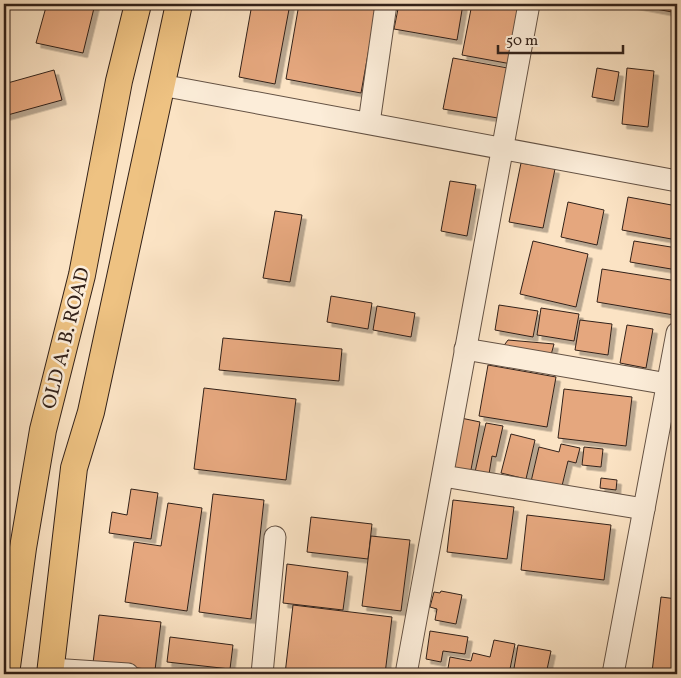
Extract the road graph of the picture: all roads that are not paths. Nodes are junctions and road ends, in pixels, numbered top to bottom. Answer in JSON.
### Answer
{"nodes":[{"id":1,"x":138,"y":4,"type":"edge"},
{"id":2,"x":179,"y":4,"type":"edge"},
{"id":3,"x":386,"y":4,"type":"edge"},
{"id":4,"x":529,"y":4,"type":"edge"},
{"id":5,"x":161,"y":85,"type":"junction"},
{"id":6,"x":369,"y":123,"type":"junction"},
{"id":7,"x":501,"y":148,"type":"junction"},
{"id":8,"x":677,"y":181,"type":"edge"},
{"id":9,"x":677,"y":333,"type":"edge"},
{"id":10,"x":465,"y":350,"type":"junction"},
{"id":11,"x":668,"y":384,"type":"junction"},
{"id":12,"x":443,"y":476,"type":"junction"},
{"id":13,"x":644,"y":509,"type":"junction"},
{"id":14,"x":275,"y":537,"type":"dead end"},
{"id":15,"x":51,"y":672,"type":"edge"},
{"id":16,"x":6,"y":674,"type":"edge"},
{"id":17,"x":128,"y":674,"type":"edge"},
{"id":18,"x":262,"y":674,"type":"edge"},
{"id":19,"x":406,"y":674,"type":"edge"},
{"id":20,"x":613,"y":674,"type":"edge"}],
"edges":[{"from":1,"to":16,"type":"main road","name":"OLD A. B. ROAD"},
{"from":2,"to":5,"type":"main road","name":"OLD A. B. ROAD"},
{"from":3,"to":6,"type":"street"},
{"from":4,"to":7,"type":"street"},
{"from":5,"to":6,"type":"street"},
{"from":5,"to":15,"type":"main road","name":"OLD A. B. ROAD"},
{"from":6,"to":7,"type":"street"},
{"from":7,"to":8,"type":"street"},
{"from":7,"to":10,"type":"street"},
{"from":9,"to":11,"type":"street"},
{"from":10,"to":11,"type":"street"},
{"from":10,"to":12,"type":"street"},
{"from":11,"to":13,"type":"street"},
{"from":12,"to":13,"type":"street"},
{"from":12,"to":19,"type":"street"},
{"from":13,"to":20,"type":"street"},
{"from":14,"to":18,"type":"street"},
{"from":15,"to":17,"type":"street"}]}
